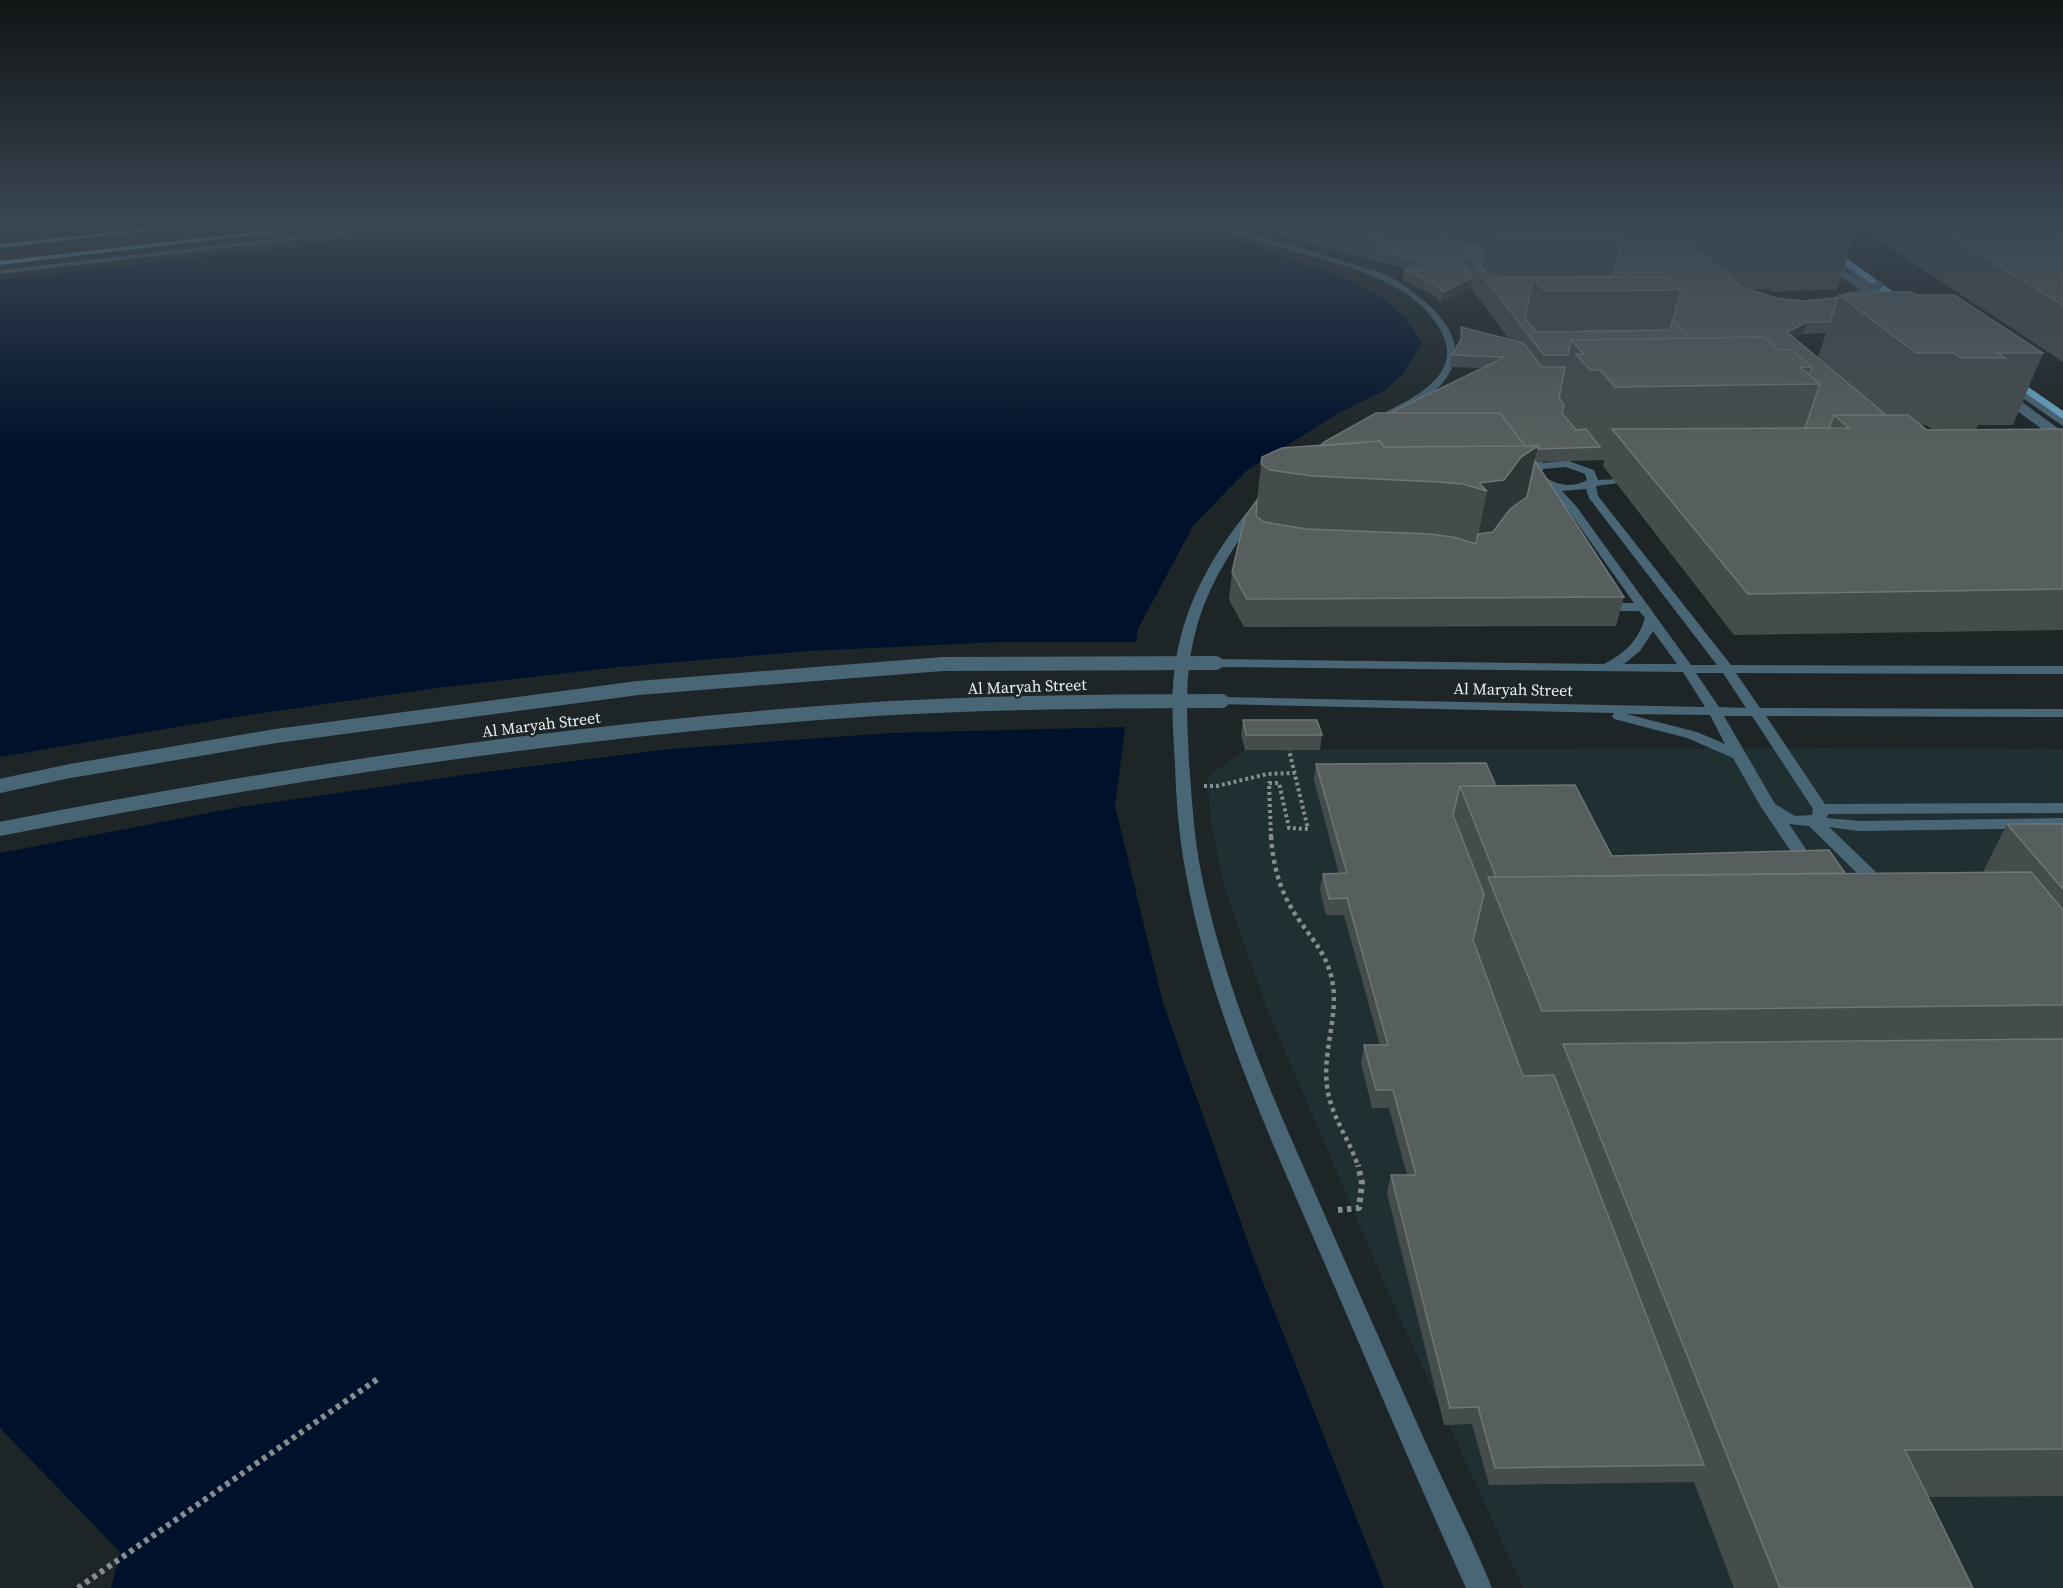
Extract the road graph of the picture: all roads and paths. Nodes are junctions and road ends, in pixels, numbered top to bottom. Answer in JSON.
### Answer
{"nodes":[{"id":1,"x":1413,"y":298,"type":"edge"},
{"id":2,"x":1846,"y":298,"type":"edge"},
{"id":3,"x":1894,"y":298,"type":"edge"},
{"id":4,"x":1894,"y":298,"type":"edge"},
{"id":5,"x":1898,"y":298,"type":"edge"},
{"id":6,"x":1901,"y":300,"type":"junction"},
{"id":7,"x":1832,"y":303,"type":"edge"},
{"id":8,"x":1915,"y":313,"type":"joint"},
{"id":9,"x":1998,"y":372,"type":"joint"},
{"id":10,"x":1996,"y":389,"type":"edge"},
{"id":11,"x":2063,"y":416,"type":"edge"},
{"id":12,"x":2063,"y":423,"type":"edge"},
{"id":13,"x":1355,"y":432,"type":"edge"},
{"id":14,"x":1546,"y":437,"type":"edge"},
{"id":15,"x":1518,"y":438,"type":"edge"},
{"id":16,"x":2063,"y":438,"type":"edge"},
{"id":17,"x":1567,"y":464,"type":"junction"},
{"id":18,"x":1540,"y":466,"type":"junction"},
{"id":19,"x":1590,"y":478,"type":"junction"},
{"id":20,"x":1612,"y":478,"type":"dead end"},
{"id":21,"x":1550,"y":484,"type":"junction"},
{"id":22,"x":1264,"y":499,"type":"edge"},
{"id":23,"x":1593,"y":607,"type":"edge"},
{"id":24,"x":1647,"y":612,"type":"junction"},
{"id":25,"x":1607,"y":667,"type":"junction"},
{"id":26,"x":1687,"y":669,"type":"junction"},
{"id":27,"x":1727,"y":669,"type":"junction"},
{"id":28,"x":2063,"y":670,"type":"edge"},
{"id":29,"x":1587,"y":709,"type":"junction"},
{"id":30,"x":1715,"y":711,"type":"junction"},
{"id":31,"x":1756,"y":712,"type":"junction"},
{"id":32,"x":2063,"y":713,"type":"edge"},
{"id":33,"x":1289,"y":750,"type":"edge"},
{"id":34,"x":1738,"y":755,"type":"junction"},
{"id":35,"x":1295,"y":773,"type":"junction"},
{"id":36,"x":0,"y":786,"type":"edge"},
{"id":37,"x":1182,"y":787,"type":"junction"},
{"id":38,"x":1769,"y":807,"type":"junction"},
{"id":39,"x":2063,"y":808,"type":"edge"},
{"id":40,"x":1817,"y":815,"type":"junction"},
{"id":41,"x":2063,"y":823,"type":"edge"},
{"id":42,"x":0,"y":830,"type":"edge"},
{"id":43,"x":1826,"y":875,"type":"edge"},
{"id":44,"x":1848,"y":875,"type":"edge"},
{"id":45,"x":1314,"y":1214,"type":"junction"},
{"id":46,"x":379,"y":1378,"type":"dead end"},
{"id":47,"x":78,"y":1588,"type":"edge"},
{"id":48,"x":1479,"y":1588,"type":"edge"}],
"edges":[{"from":1,"to":13,"type":"street"},
{"from":2,"to":7,"type":"street","bridge":true},
{"from":3,"to":8,"type":"street"},
{"from":4,"to":6,"type":"street"},
{"from":5,"to":6,"type":"main road"},
{"from":6,"to":8,"type":"main road"},
{"from":9,"to":11,"type":"main road"},
{"from":9,"to":12,"type":"street"},
{"from":10,"to":16,"type":"street","bridge":true},
{"from":14,"to":17,"type":"street"},
{"from":15,"to":18,"type":"street"},
{"from":17,"to":18,"type":"street"},
{"from":17,"to":19,"type":"street"},
{"from":18,"to":21,"type":"street"},
{"from":19,"to":20,"type":"street"},
{"from":19,"to":21,"type":"street"},
{"from":19,"to":27,"type":"street"},
{"from":21,"to":24,"type":"street"},
{"from":22,"to":37,"type":"street"},
{"from":23,"to":24,"type":"street"},
{"from":24,"to":25,"type":"street"},
{"from":24,"to":26,"type":"street"},
{"from":25,"to":26,"type":"street","name":"Al Maryah Street"},
{"from":25,"to":36,"type":"street","name":"Al Maryah Street","bridge":true},
{"from":26,"to":27,"type":"street","name":"Al Maryah Street"},
{"from":26,"to":30,"type":"street"},
{"from":27,"to":28,"type":"street","name":"Al Maryah Street"},
{"from":27,"to":31,"type":"street"},
{"from":29,"to":30,"type":"street","name":"Al Maryah Street"},
{"from":29,"to":34,"type":"street"},
{"from":29,"to":42,"type":"street","name":"Al Maryah Street","bridge":true},
{"from":30,"to":31,"type":"street","name":"Al Maryah Street"},
{"from":30,"to":34,"type":"street"},
{"from":31,"to":32,"type":"street","name":"Al Maryah Street"},
{"from":31,"to":40,"type":"street"},
{"from":33,"to":35,"type":"path"},
{"from":34,"to":38,"type":"street"},
{"from":35,"to":37,"type":"path"},
{"from":35,"to":45,"type":"path"},
{"from":37,"to":45,"type":"street"},
{"from":38,"to":40,"type":"street"},
{"from":38,"to":43,"type":"street"},
{"from":39,"to":40,"type":"street"},
{"from":40,"to":41,"type":"street"},
{"from":40,"to":44,"type":"street"},
{"from":45,"to":48,"type":"street"},
{"from":46,"to":47,"type":"path"}]}
